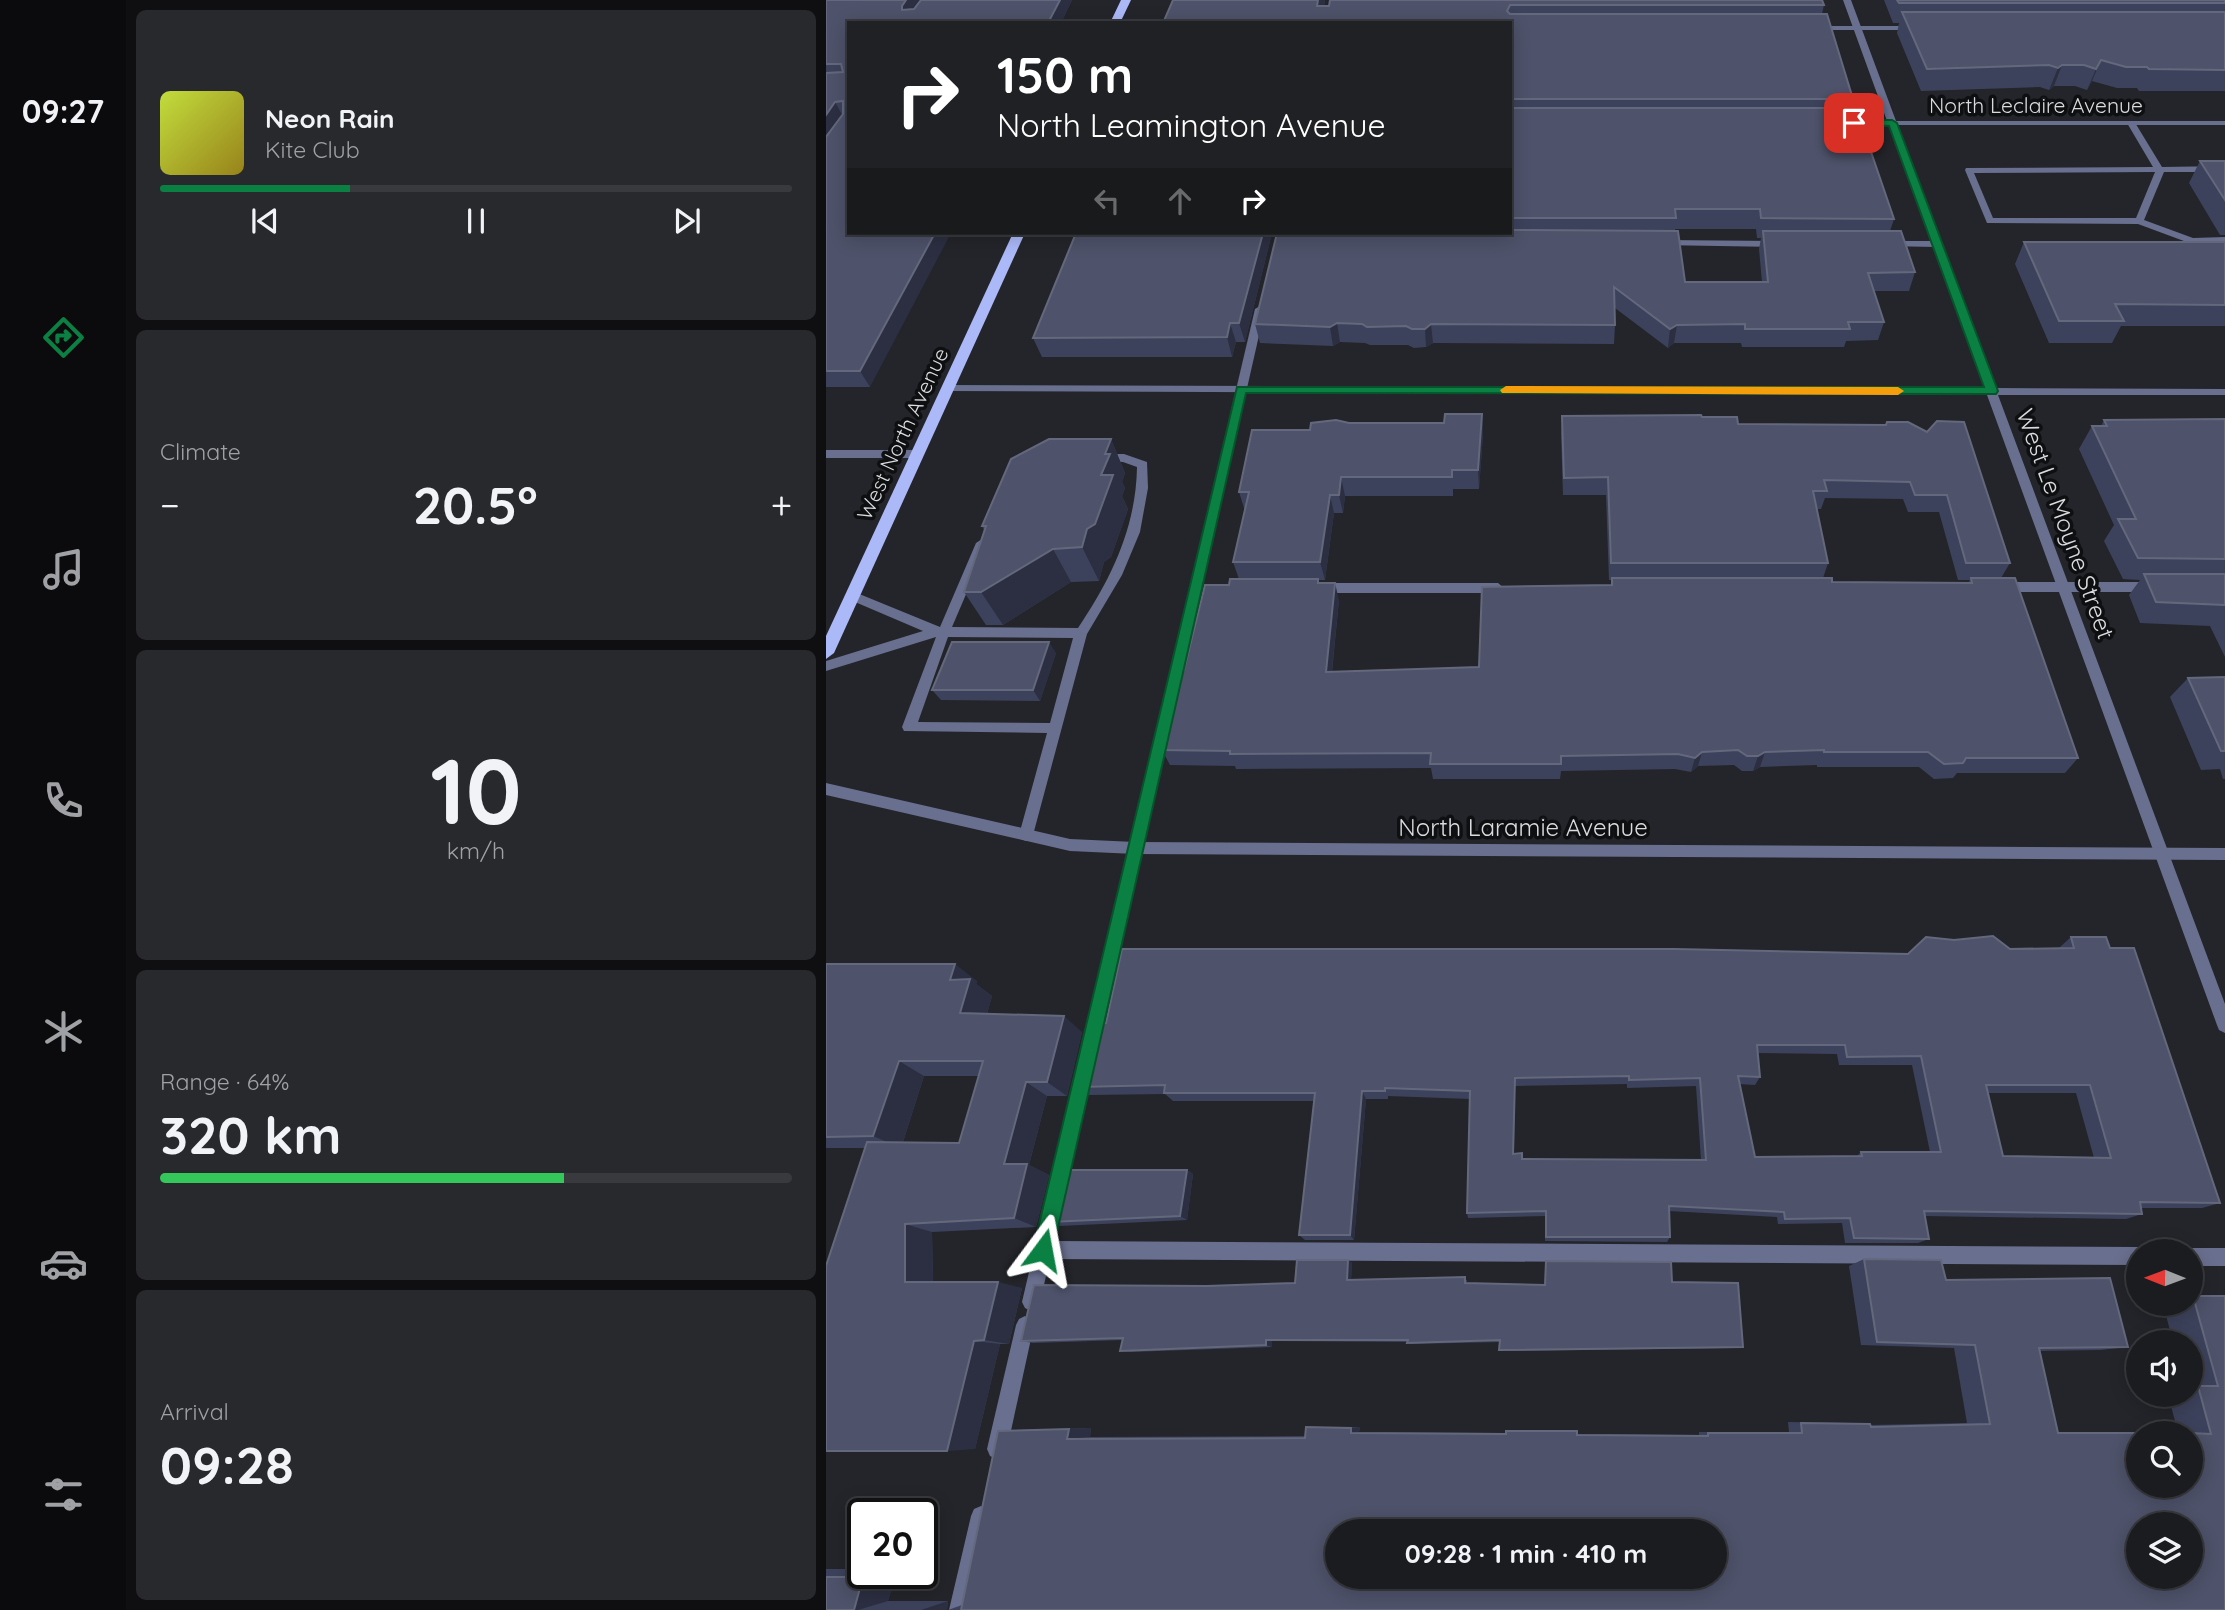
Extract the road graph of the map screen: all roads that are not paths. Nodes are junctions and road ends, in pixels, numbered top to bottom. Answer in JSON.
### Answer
{"nodes":[{"id":1,"x":1126,"y":0,"type":"edge"},
{"id":2,"x":1847,"y":0,"type":"edge"},
{"id":3,"x":1116,"y":21,"type":"edge"},
{"id":4,"x":1809,"y":28,"type":"edge"},
{"id":5,"x":1858,"y":28,"type":"junction"},
{"id":6,"x":1929,"y":28,"type":"edge"},
{"id":7,"x":1841,"y":123,"type":"edge"},
{"id":8,"x":1892,"y":123,"type":"junction"},
{"id":9,"x":2131,"y":123,"type":"junction"},
{"id":10,"x":2225,"y":123,"type":"edge"},
{"id":11,"x":2225,"y":169,"type":"edge"},
{"id":12,"x":2160,"y":171,"type":"junction"},
{"id":13,"x":2139,"y":221,"type":"junction"},
{"id":14,"x":1018,"y":235,"type":"edge"},
{"id":15,"x":2225,"y":240,"type":"edge"},
{"id":16,"x":1646,"y":243,"type":"edge"},
{"id":17,"x":1784,"y":244,"type":"edge"},
{"id":18,"x":1880,"y":244,"type":"edge"},
{"id":19,"x":1937,"y":244,"type":"junction"},
{"id":20,"x":1262,"y":296,"type":"edge"},
{"id":21,"x":947,"y":388,"type":"junction"},
{"id":22,"x":1241,"y":389,"type":"junction"},
{"id":23,"x":1992,"y":391,"type":"junction"},
{"id":24,"x":2225,"y":392,"type":"edge"},
{"id":25,"x":826,"y":454,"type":"edge"},
{"id":26,"x":916,"y":454,"type":"junction"},
{"id":27,"x":1082,"y":459,"type":"edge"},
{"id":28,"x":988,"y":529,"type":"edge"},
{"id":29,"x":1994,"y":587,"type":"edge"},
{"id":30,"x":2064,"y":587,"type":"junction"},
{"id":31,"x":2169,"y":587,"type":"edge"},
{"id":32,"x":1195,"y":588,"type":"junction"},
{"id":33,"x":1209,"y":588,"type":"edge"},
{"id":34,"x":1306,"y":588,"type":"edge"},
{"id":35,"x":1512,"y":588,"type":"edge"},
{"id":36,"x":852,"y":596,"type":"junction"},
{"id":37,"x":940,"y":632,"type":"junction"},
{"id":38,"x":1081,"y":633,"type":"junction"},
{"id":39,"x":826,"y":653,"type":"edge"},
{"id":40,"x":826,"y":666,"type":"edge"},
{"id":41,"x":1055,"y":728,"type":"junction"},
{"id":42,"x":826,"y":789,"type":"edge"},
{"id":43,"x":1026,"y":835,"type":"junction"},
{"id":44,"x":1135,"y":848,"type":"junction"},
{"id":45,"x":2162,"y":854,"type":"junction"},
{"id":46,"x":2225,"y":854,"type":"edge"},
{"id":47,"x":2225,"y":1025,"type":"edge"},
{"id":48,"x":1043,"y":1250,"type":"junction"},
{"id":49,"x":2126,"y":1256,"type":"edge"},
{"id":50,"x":2203,"y":1257,"type":"edge"},
{"id":51,"x":2225,"y":1257,"type":"edge"},
{"id":52,"x":993,"y":1463,"type":"edge"},
{"id":53,"x":984,"y":1503,"type":"edge"},
{"id":54,"x":959,"y":1610,"type":"edge"}],
"edges":[{"from":1,"to":3,"type":"main road"},
{"from":2,"to":5,"type":"street","name":"West Le Moyne Street"},
{"from":4,"to":5,"type":"street"},
{"from":5,"to":6,"type":"street"},
{"from":5,"to":8,"type":"street","name":"West Le Moyne Street"},
{"from":7,"to":8,"type":"street","name":"North Leclaire Avenue"},
{"from":8,"to":9,"type":"street","name":"North Leclaire Avenue"},
{"from":8,"to":19,"type":"street","name":"West Le Moyne Street"},
{"from":9,"to":10,"type":"street","name":"North Leclaire Avenue"},
{"from":9,"to":12,"type":"street"},
{"from":11,"to":12,"type":"street"},
{"from":12,"to":13,"type":"street"},
{"from":12,"to":13,"type":"street"},
{"from":13,"to":15,"type":"street"},
{"from":14,"to":21,"type":"main road","name":"West North Avenue"},
{"from":16,"to":17,"type":"street"},
{"from":18,"to":19,"type":"street"},
{"from":19,"to":23,"type":"street","name":"West Le Moyne Street"},
{"from":20,"to":22,"type":"street"},
{"from":21,"to":22,"type":"street"},
{"from":21,"to":26,"type":"main road","name":"West North Avenue"},
{"from":22,"to":23,"type":"street"},
{"from":22,"to":32,"type":"street"},
{"from":23,"to":24,"type":"street"},
{"from":23,"to":30,"type":"street","name":"West Le Moyne Street"},
{"from":25,"to":26,"type":"street"},
{"from":26,"to":36,"type":"main road","name":"West North Avenue"},
{"from":27,"to":38,"type":"street"},
{"from":28,"to":37,"type":"street"},
{"from":29,"to":30,"type":"street"},
{"from":30,"to":31,"type":"street"},
{"from":30,"to":45,"type":"street","name":"West Le Moyne Street"},
{"from":32,"to":33,"type":"street"},
{"from":32,"to":44,"type":"street"},
{"from":34,"to":35,"type":"street"},
{"from":36,"to":37,"type":"street"},
{"from":36,"to":39,"type":"main road","name":"West North Avenue"},
{"from":37,"to":38,"type":"street"},
{"from":37,"to":40,"type":"street"},
{"from":37,"to":41,"type":"street"},
{"from":38,"to":41,"type":"street"},
{"from":41,"to":43,"type":"street"},
{"from":42,"to":43,"type":"street","name":"North Laramie Avenue"},
{"from":43,"to":44,"type":"street","name":"North Laramie Avenue"},
{"from":44,"to":45,"type":"street","name":"North Laramie Avenue"},
{"from":44,"to":48,"type":"street"},
{"from":45,"to":46,"type":"street","name":"North Laramie Avenue"},
{"from":45,"to":47,"type":"street","name":"West Le Moyne Street"},
{"from":48,"to":49,"type":"street"},
{"from":48,"to":52,"type":"street"},
{"from":50,"to":51,"type":"street"},
{"from":53,"to":54,"type":"street"}]}
